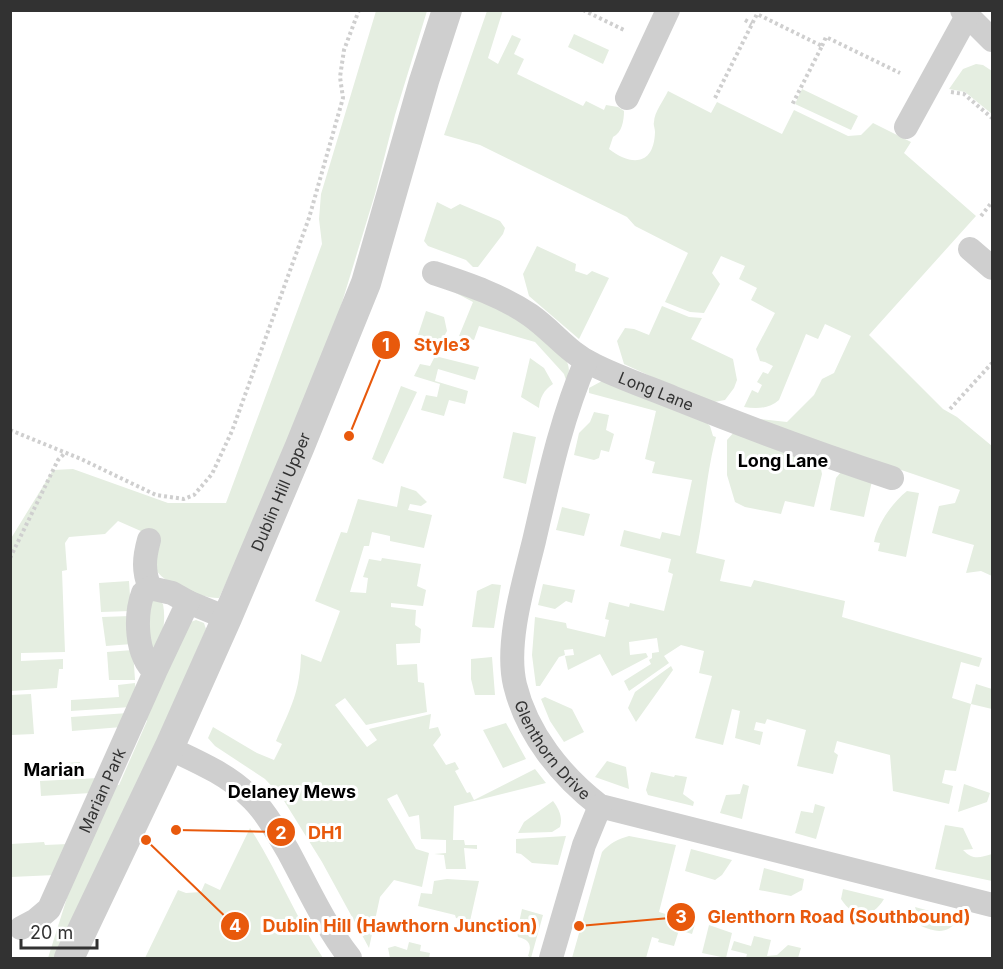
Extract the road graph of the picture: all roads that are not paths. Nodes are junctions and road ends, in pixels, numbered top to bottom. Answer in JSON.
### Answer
{"nodes":[{"id":1,"x":447,"y":10,"type":"edge"},
{"id":2,"x":668,"y":10,"type":"edge"},
{"id":3,"x":964,"y":13,"type":"edge"},
{"id":4,"x":993,"y":40,"type":"edge"},
{"id":5,"x":627,"y":98,"type":"dead end"},
{"id":6,"x":906,"y":127,"type":"dead end"},
{"id":7,"x":969,"y":249,"type":"dead end"},
{"id":8,"x":993,"y":268,"type":"edge"},
{"id":9,"x":434,"y":273,"type":"dead end"},
{"id":10,"x":586,"y":361,"type":"junction"},
{"id":11,"x":892,"y":478,"type":"dead end"},
{"id":12,"x":149,"y":540,"type":"dead end"},
{"id":13,"x":150,"y":588,"type":"junction"},
{"id":14,"x":188,"y":602,"type":"junction"},
{"id":15,"x":227,"y":618,"type":"junction"},
{"id":16,"x":155,"y":672,"type":"junction"},
{"id":17,"x":169,"y":748,"type":"junction"},
{"id":18,"x":600,"y":806,"type":"junction"},
{"id":19,"x":993,"y":905,"type":"edge"},
{"id":20,"x":21,"y":928,"type":"dead end"},
{"id":21,"x":69,"y":958,"type":"edge"},
{"id":22,"x":350,"y":958,"type":"edge"},
{"id":23,"x":551,"y":958,"type":"edge"}],
"edges":[{"from":1,"to":15,"type":"street","name":"Dublin Hill Upper"},
{"from":2,"to":5,"type":"street"},
{"from":3,"to":4,"type":"street"},
{"from":3,"to":6,"type":"street"},
{"from":7,"to":8,"type":"street"},
{"from":9,"to":10,"type":"street","name":"Long Lane"},
{"from":10,"to":11,"type":"street","name":"Long Lane"},
{"from":10,"to":18,"type":"street","name":"Glenthorn Drive"},
{"from":12,"to":13,"type":"street"},
{"from":13,"to":14,"type":"street"},
{"from":13,"to":16,"type":"street"},
{"from":14,"to":15,"type":"street"},
{"from":14,"to":16,"type":"street","name":"Marian Park"},
{"from":15,"to":17,"type":"street","name":"Dublin Hill Upper"},
{"from":16,"to":20,"type":"street","name":"Marian Park"},
{"from":17,"to":21,"type":"street","name":"Dublin Hill Upper"},
{"from":17,"to":22,"type":"street"},
{"from":18,"to":19,"type":"street","name":"Glenthorn Drive"},
{"from":18,"to":23,"type":"street"}]}
